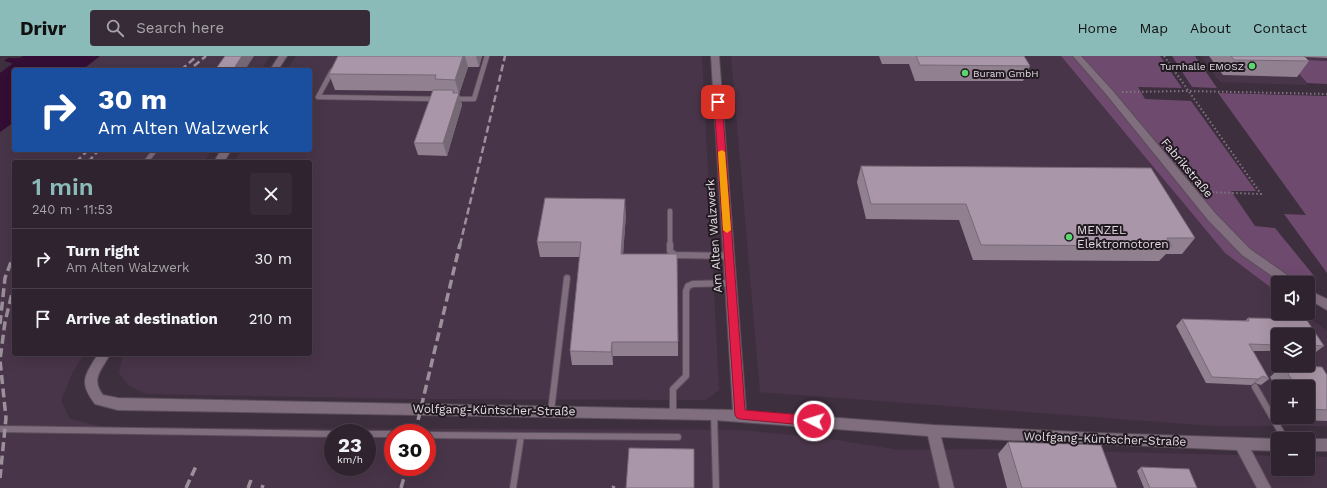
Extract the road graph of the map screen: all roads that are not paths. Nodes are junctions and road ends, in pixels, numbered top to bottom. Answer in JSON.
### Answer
{"nodes":[{"id":1,"x":283,"y":56,"type":"edge"},
{"id":2,"x":487,"y":56,"type":"edge"},
{"id":3,"x":715,"y":56,"type":"edge"},
{"id":4,"x":1076,"y":56,"type":"edge"},
{"id":5,"x":336,"y":63,"type":"edge"},
{"id":6,"x":275,"y":68,"type":"edge"},
{"id":7,"x":443,"y":99,"type":"edge"},
{"id":8,"x":451,"y":99,"type":"edge"},
{"id":9,"x":670,"y":211,"type":"dead end"},
{"id":10,"x":729,"y":256,"type":"junction"},
{"id":11,"x":1280,"y":276,"type":"edge"},
{"id":12,"x":567,"y":278,"type":"dead end"},
{"id":13,"x":731,"y":283,"type":"junction"},
{"id":14,"x":1315,"y":298,"type":"edge"},
{"id":15,"x":1327,"y":305,"type":"edge"},
{"id":16,"x":102,"y":357,"type":"edge"},
{"id":17,"x":1255,"y":387,"type":"dead end"},
{"id":18,"x":551,"y":411,"type":"junction"},
{"id":19,"x":673,"y":413,"type":"junction"},
{"id":20,"x":714,"y":414,"type":"junction"},
{"id":21,"x":740,"y":415,"type":"junction"},
{"id":22,"x":0,"y":428,"type":"edge"},
{"id":23,"x":933,"y":431,"type":"junction"},
{"id":24,"x":1281,"y":432,"type":"edge"},
{"id":25,"x":324,"y":434,"type":"edge"},
{"id":26,"x":436,"y":435,"type":"edge"},
{"id":27,"x":521,"y":436,"type":"junction"},
{"id":28,"x":678,"y":438,"type":"dead end"},
{"id":29,"x":1241,"y":444,"type":"junction"},
{"id":30,"x":1271,"y":444,"type":"edge"},
{"id":31,"x":1315,"y":445,"type":"edge"},
{"id":32,"x":1327,"y":445,"type":"edge"},
{"id":33,"x":513,"y":488,"type":"edge"},
{"id":34,"x":716,"y":488,"type":"edge"},
{"id":35,"x":947,"y":488,"type":"edge"},
{"id":36,"x":1264,"y":488,"type":"edge"}],
"edges":[{"from":1,"to":6,"type":"street"},
{"from":2,"to":8,"type":"lane"},
{"from":3,"to":10,"type":"street","name":"Am Alten Walzwerk"},
{"from":4,"to":11,"type":"street","name":"Fabrikstraße"},
{"from":5,"to":7,"type":"lane"},
{"from":9,"to":10,"type":"lane"},
{"from":10,"to":13,"type":"street","name":"Am Alten Walzwerk"},
{"from":12,"to":18,"type":"lane"},
{"from":13,"to":19,"type":"lane"},
{"from":13,"to":21,"type":"street","name":"Am Alten Walzwerk"},
{"from":14,"to":15,"type":"street"},
{"from":16,"to":18,"type":"street","name":"Wolfgang-Küntscher-Straße"},
{"from":17,"to":24,"type":"lane"},
{"from":18,"to":19,"type":"street","name":"Wolfgang-Küntscher-Straße"},
{"from":19,"to":20,"type":"street","name":"Wolfgang-Küntscher-Straße"},
{"from":20,"to":21,"type":"street","name":"Wolfgang-Küntscher-Straße"},
{"from":20,"to":34,"type":"lane"},
{"from":21,"to":23,"type":"street","name":"Wolfgang-Küntscher-Straße"},
{"from":22,"to":25,"type":"lane"},
{"from":23,"to":29,"type":"street","name":"Wolfgang-Küntscher-Straße"},
{"from":23,"to":35,"type":"street"},
{"from":26,"to":27,"type":"lane"},
{"from":27,"to":28,"type":"lane"},
{"from":27,"to":33,"type":"lane"},
{"from":29,"to":30,"type":"street","name":"Wolfgang-Küntscher-Straße"},
{"from":29,"to":36,"type":"street"},
{"from":31,"to":32,"type":"street"}]}
